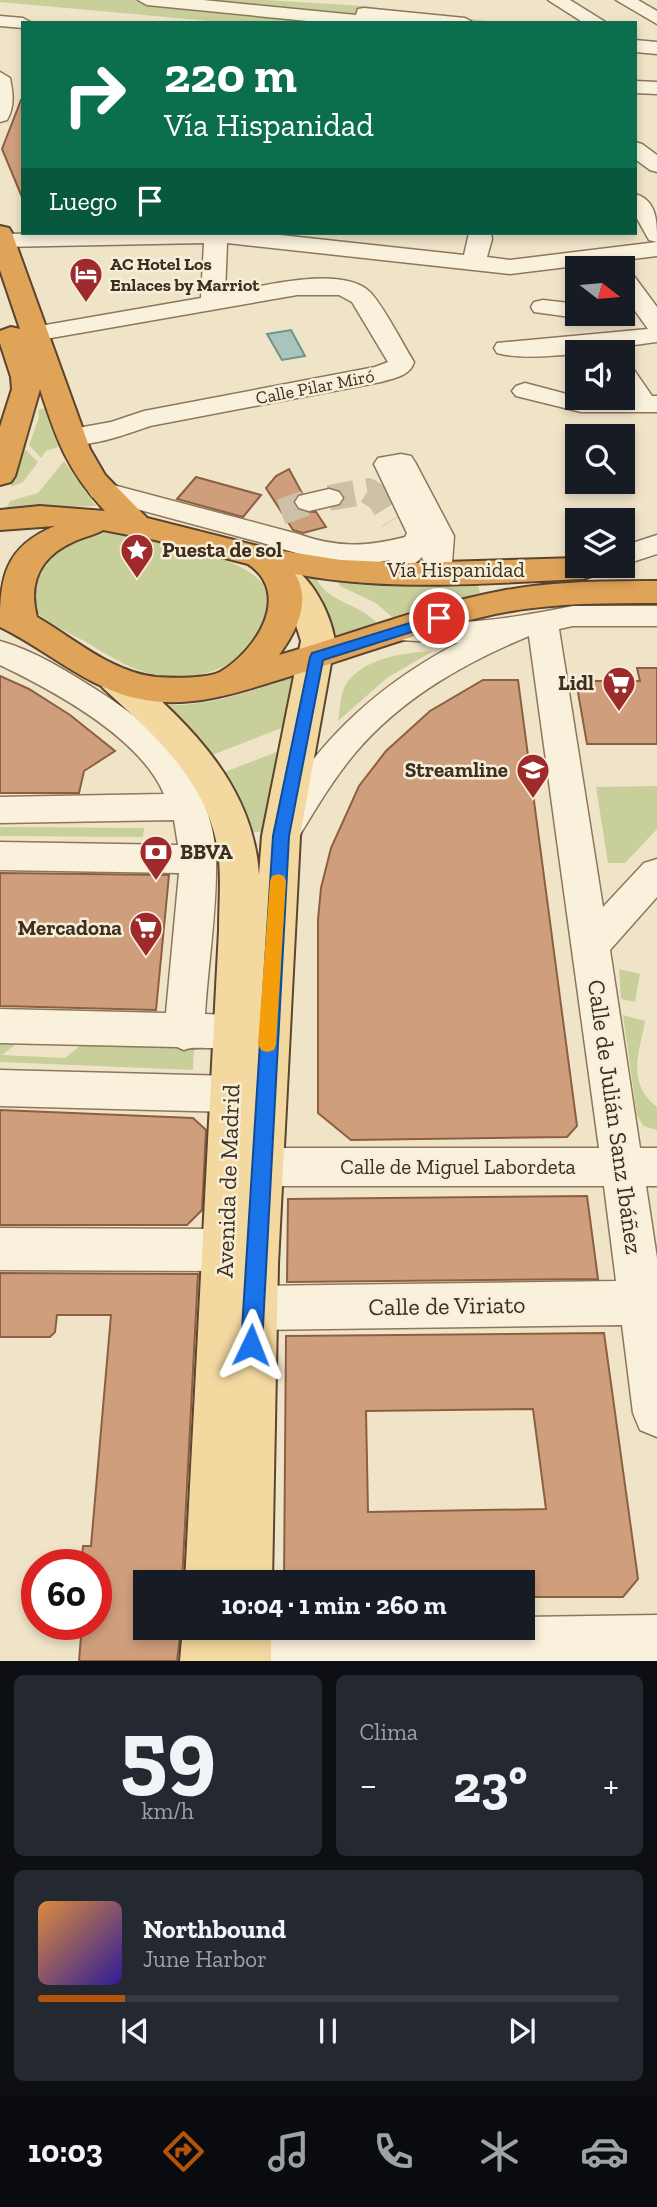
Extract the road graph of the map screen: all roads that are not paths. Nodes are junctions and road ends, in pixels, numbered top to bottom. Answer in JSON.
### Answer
{"nodes":[{"id":1,"x":147,"y":0,"type":"edge"},
{"id":2,"x":557,"y":0,"type":"edge"},
{"id":3,"x":625,"y":0,"type":"edge"},
{"id":4,"x":228,"y":4,"type":"edge"},
{"id":5,"x":313,"y":4,"type":"edge"},
{"id":6,"x":418,"y":17,"type":"edge"},
{"id":7,"x":657,"y":19,"type":"edge"},
{"id":8,"x":0,"y":21,"type":"edge"},
{"id":9,"x":449,"y":21,"type":"edge"},
{"id":10,"x":594,"y":21,"type":"edge"},
{"id":11,"x":21,"y":23,"type":"edge"},
{"id":12,"x":657,"y":26,"type":"edge"},
{"id":13,"x":637,"y":27,"type":"edge"},
{"id":14,"x":637,"y":46,"type":"edge"},
{"id":15,"x":657,"y":48,"type":"edge"},
{"id":16,"x":0,"y":78,"type":"edge"},
{"id":17,"x":637,"y":87,"type":"edge"},
{"id":18,"x":657,"y":88,"type":"edge"},
{"id":19,"x":0,"y":116,"type":"edge"},
{"id":20,"x":657,"y":141,"type":"edge"},
{"id":21,"x":637,"y":146,"type":"edge"},
{"id":22,"x":637,"y":148,"type":"edge"},
{"id":23,"x":657,"y":166,"type":"edge"},
{"id":24,"x":645,"y":204,"type":"edge"},
{"id":25,"x":148,"y":235,"type":"edge"},
{"id":26,"x":217,"y":235,"type":"edge"},
{"id":27,"x":237,"y":235,"type":"edge"},
{"id":28,"x":480,"y":235,"type":"edge"},
{"id":29,"x":657,"y":235,"type":"edge"},
{"id":30,"x":79,"y":236,"type":"edge"},
{"id":31,"x":1,"y":239,"type":"edge"},
{"id":32,"x":336,"y":240,"type":"edge"},
{"id":33,"x":657,"y":249,"type":"edge"},
{"id":34,"x":633,"y":256,"type":"edge"},
{"id":35,"x":473,"y":264,"type":"junction"},
{"id":36,"x":565,"y":264,"type":"edge"},
{"id":37,"x":213,"y":302,"type":"junction"},
{"id":38,"x":640,"y":303,"type":"edge"},
{"id":39,"x":0,"y":306,"type":"edge"},
{"id":40,"x":543,"y":307,"type":"dead end"},
{"id":41,"x":565,"y":309,"type":"edge"},
{"id":42,"x":657,"y":324,"type":"edge"},
{"id":43,"x":34,"y":334,"type":"junction"},
{"id":44,"x":657,"y":335,"type":"edge"},
{"id":45,"x":635,"y":340,"type":"edge"},
{"id":46,"x":506,"y":348,"type":"dead end"},
{"id":47,"x":565,"y":348,"type":"edge"},
{"id":48,"x":635,"y":386,"type":"edge"},
{"id":49,"x":525,"y":391,"type":"dead end"},
{"id":50,"x":650,"y":404,"type":"edge"},
{"id":51,"x":70,"y":437,"type":"junction"},
{"id":52,"x":0,"y":475,"type":"edge"},
{"id":53,"x":137,"y":516,"type":"junction"},
{"id":54,"x":0,"y":520,"type":"edge"},
{"id":55,"x":393,"y":520,"type":"dead end"},
{"id":56,"x":657,"y":544,"type":"edge"},
{"id":57,"x":635,"y":552,"type":"edge"},
{"id":58,"x":265,"y":553,"type":"junction"},
{"id":59,"x":436,"y":554,"type":"junction"},
{"id":60,"x":565,"y":564,"type":"edge"},
{"id":61,"x":635,"y":567,"type":"edge"},
{"id":62,"x":657,"y":567,"type":"edge"},
{"id":63,"x":656,"y":609,"type":"edge"},
{"id":64,"x":7,"y":613,"type":"edge"},
{"id":65,"x":531,"y":624,"type":"junction"},
{"id":66,"x":398,"y":630,"type":"junction"},
{"id":67,"x":0,"y":652,"type":"edge"},
{"id":68,"x":317,"y":657,"type":"junction"},
{"id":69,"x":115,"y":679,"type":"junction"},
{"id":70,"x":226,"y":683,"type":"junction"},
{"id":71,"x":186,"y":807,"type":"junction"},
{"id":72,"x":0,"y":810,"type":"edge"},
{"id":73,"x":281,"y":836,"type":"junction"},
{"id":74,"x":0,"y":856,"type":"edge"},
{"id":75,"x":198,"y":859,"type":"junction"},
{"id":76,"x":653,"y":882,"type":"edge"},
{"id":77,"x":590,"y":946,"type":"junction"},
{"id":78,"x":272,"y":965,"type":"junction"},
{"id":79,"x":0,"y":1026,"type":"edge"},
{"id":80,"x":234,"y":1032,"type":"junction"},
{"id":81,"x":184,"y":1033,"type":"junction"},
{"id":82,"x":0,"y":1087,"type":"edge"},
{"id":83,"x":248,"y":1098,"type":"junction"},
{"id":84,"x":260,"y":1167,"type":"junction"},
{"id":85,"x":639,"y":1167,"type":"edge"},
{"id":86,"x":0,"y":1249,"type":"edge"},
{"id":87,"x":244,"y":1274,"type":"junction"},
{"id":88,"x":641,"y":1303,"type":"junction"},
{"id":89,"x":657,"y":1413,"type":"edge"},
{"id":90,"x":214,"y":1570,"type":"edge"},
{"id":91,"x":244,"y":1570,"type":"edge"},
{"id":92,"x":657,"y":1640,"type":"edge"},
{"id":93,"x":226,"y":1643,"type":"edge"}],
"edges":[{"from":1,"to":4,"type":"street"},
{"from":2,"to":10,"type":"street"},
{"from":3,"to":7,"type":"street"},
{"from":4,"to":5,"type":"street"},
{"from":4,"to":6,"type":"street"},
{"from":5,"to":6,"type":"street"},
{"from":6,"to":9,"type":"street"},
{"from":8,"to":11,"type":"street"},
{"from":12,"to":13,"type":"street"},
{"from":14,"to":15,"type":"street"},
{"from":16,"to":19,"type":"street"},
{"from":17,"to":18,"type":"street"},
{"from":20,"to":21,"type":"street"},
{"from":22,"to":23,"type":"street"},
{"from":24,"to":29,"type":"street"},
{"from":25,"to":30,"type":"street"},
{"from":26,"to":37,"type":"street"},
{"from":27,"to":32,"type":"street"},
{"from":28,"to":35,"type":"street"},
{"from":30,"to":31,"type":"street"},
{"from":31,"to":43,"type":"highway"},
{"from":32,"to":35,"type":"street"},
{"from":33,"to":34,"type":"street"},
{"from":35,"to":36,"type":"street"},
{"from":37,"to":43,"type":"street","name":"Calle Pilar Miró"},
{"from":37,"to":51,"type":"street","name":"Calle Pilar Miró"},
{"from":38,"to":42,"type":"street"},
{"from":39,"to":52,"type":"highway"},
{"from":40,"to":41,"type":"street"},
{"from":43,"to":51,"type":"highway"},
{"from":44,"to":45,"type":"street"},
{"from":46,"to":47,"type":"street"},
{"from":48,"to":50,"type":"street"},
{"from":49,"to":50,"type":"street"},
{"from":51,"to":53,"type":"highway"},
{"from":53,"to":54,"type":"highway","name":"Vía Hispanidad"},
{"from":53,"to":58,"type":"highway","name":"Vía Hispanidad"},
{"from":53,"to":64,"type":"highway","name":"Vía Hispanidad"},
{"from":55,"to":58,"type":"street"},
{"from":56,"to":57,"type":"street"},
{"from":58,"to":59,"type":"street"},
{"from":58,"to":59,"type":"highway","name":"Vía Hispanidad"},
{"from":58,"to":68,"type":"main road","name":"Avenida de Madrid"},
{"from":58,"to":70,"type":"highway","name":"Vía Hispanidad"},
{"from":59,"to":60,"type":"highway","name":"Vía Hispanidad"},
{"from":61,"to":62,"type":"highway","name":"Vía Hispanidad"},
{"from":63,"to":65,"type":"street","name":"Vía Hispanidad"},
{"from":63,"to":66,"type":"highway","name":"Vía Hispanidad"},
{"from":64,"to":69,"type":"highway","name":"Vía Hispanidad"},
{"from":65,"to":66,"type":"street","name":"Vía Hispanidad"},
{"from":65,"to":73,"type":"street"},
{"from":65,"to":77,"type":"street","name":"Calle de Julián Sanz Ibáñez"},
{"from":66,"to":68,"type":"highway","name":"Vía Hispanidad"},
{"from":67,"to":71,"type":"street"},
{"from":68,"to":70,"type":"highway","name":"Vía Hispanidad"},
{"from":68,"to":73,"type":"main road","name":"Avenida de Madrid"},
{"from":69,"to":70,"type":"highway","name":"Vía Hispanidad"},
{"from":69,"to":80,"type":"main road","name":"Avenida de Madrid"},
{"from":71,"to":72,"type":"street"},
{"from":71,"to":75,"type":"street"},
{"from":73,"to":78,"type":"main road","name":"Avenida de Madrid"},
{"from":74,"to":75,"type":"street"},
{"from":75,"to":81,"type":"street"},
{"from":76,"to":77,"type":"street"},
{"from":77,"to":85,"type":"street","name":"Calle de Julián Sanz Ibáñez"},
{"from":78,"to":80,"type":"street","name":"Avenida de Madrid"},
{"from":78,"to":83,"type":"main road","name":"Avenida de Madrid"},
{"from":79,"to":81,"type":"street"},
{"from":80,"to":81,"type":"street"},
{"from":80,"to":83,"type":"main road","name":"Avenida de Madrid"},
{"from":82,"to":83,"type":"street"},
{"from":83,"to":84,"type":"main road","name":"Avenida de Madrid"},
{"from":83,"to":87,"type":"main road","name":"Avenida de Madrid"},
{"from":84,"to":85,"type":"street","name":"Calle de Miguel Labordeta"},
{"from":84,"to":87,"type":"main road","name":"Avenida de Madrid"},
{"from":85,"to":88,"type":"street","name":"Calle de Julián Sanz Ibáñez"},
{"from":86,"to":87,"type":"street","name":"Calle de Viriato"},
{"from":87,"to":88,"type":"street","name":"Calle de Viriato"},
{"from":87,"to":90,"type":"main road","name":"Avenida de Madrid"},
{"from":87,"to":91,"type":"main road","name":"Avenida de Madrid"},
{"from":88,"to":89,"type":"street","name":"Calle de Julián Sanz Ibáñez"},
{"from":92,"to":93,"type":"street"}]}
